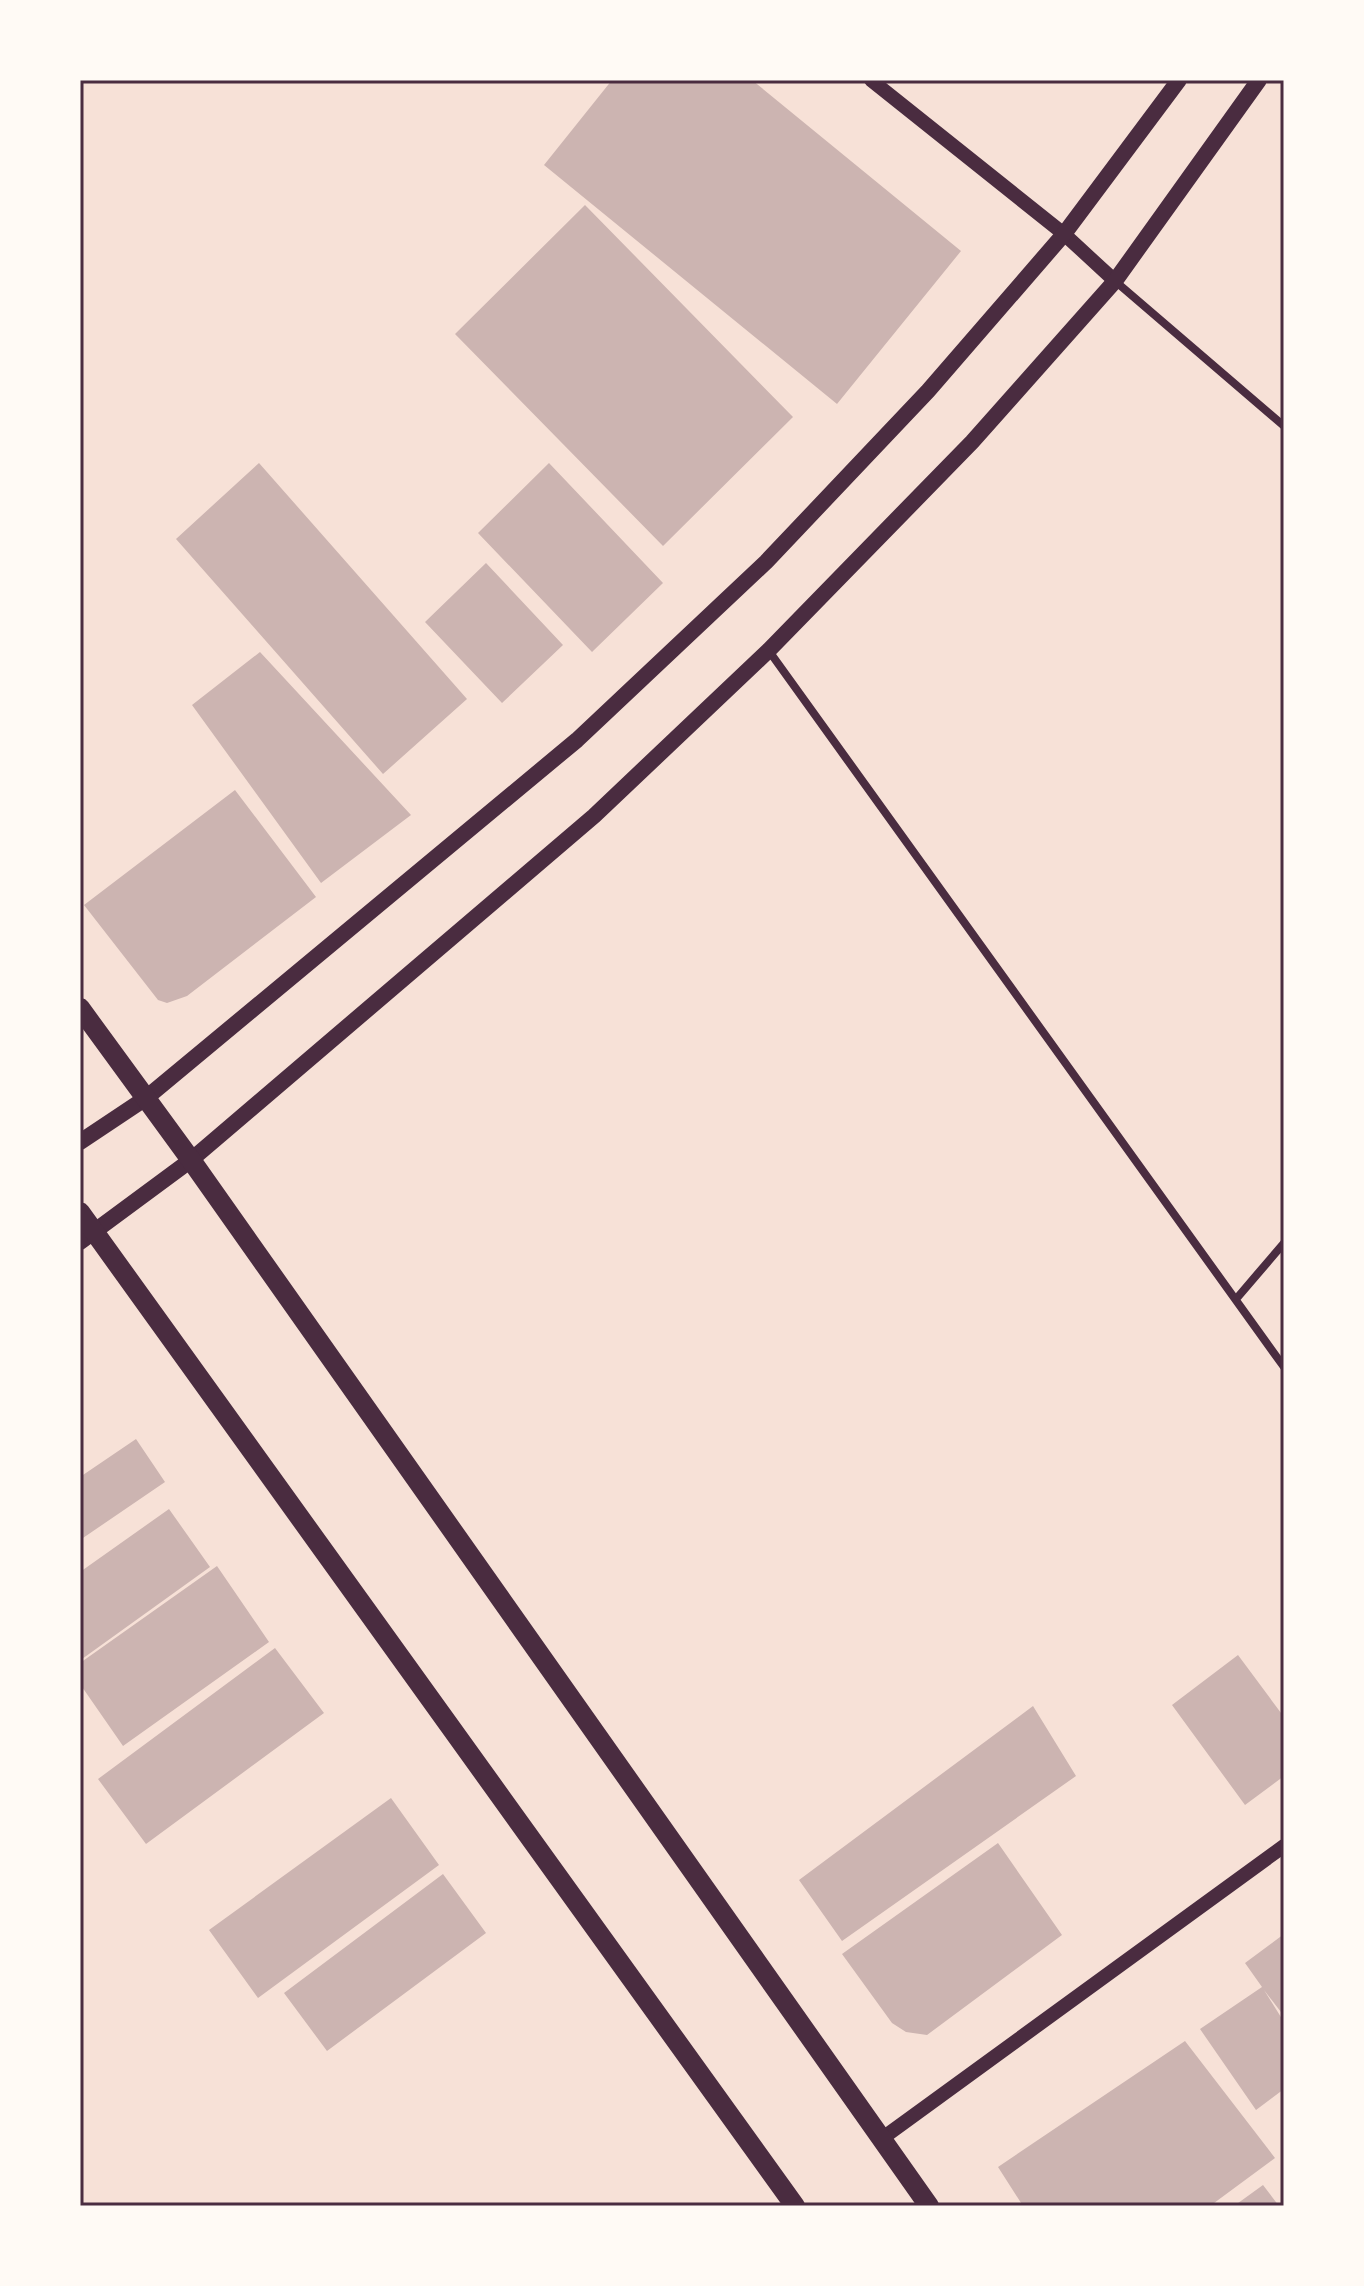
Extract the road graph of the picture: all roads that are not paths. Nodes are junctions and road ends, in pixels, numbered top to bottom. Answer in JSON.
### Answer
{"nodes":[{"id":1,"x":871,"y":80,"type":"edge"},
{"id":2,"x":1179,"y":80,"type":"edge"},
{"id":3,"x":1259,"y":80,"type":"edge"},
{"id":4,"x":1064,"y":234,"type":"junction"},
{"id":5,"x":1115,"y":281,"type":"junction"},
{"id":6,"x":1284,"y":426,"type":"edge"},
{"id":7,"x":769,"y":650,"type":"junction"},
{"id":8,"x":80,"y":1008,"type":"edge"},
{"id":9,"x":146,"y":1098,"type":"junction"},
{"id":10,"x":80,"y":1142,"type":"edge"},
{"id":11,"x":191,"y":1160,"type":"junction"},
{"id":12,"x":80,"y":1212,"type":"edge"},
{"id":13,"x":88,"y":1237,"type":"edge"},
{"id":14,"x":1284,"y":1243,"type":"edge"},
{"id":15,"x":1237,"y":1298,"type":"junction"},
{"id":16,"x":1284,"y":1367,"type":"edge"},
{"id":17,"x":1284,"y":1846,"type":"edge"},
{"id":18,"x":880,"y":2140,"type":"junction"},
{"id":19,"x":791,"y":2205,"type":"edge"},
{"id":20,"x":929,"y":2206,"type":"edge"}],
"edges":[{"from":1,"to":4,"type":"street"},
{"from":2,"to":4,"type":"main road"},
{"from":3,"to":5,"type":"main road"},
{"from":4,"to":5,"type":"street"},
{"from":4,"to":9,"type":"main road"},
{"from":5,"to":6,"type":"street"},
{"from":5,"to":7,"type":"main road"},
{"from":7,"to":11,"type":"main road"},
{"from":7,"to":15,"type":"street"},
{"from":8,"to":9,"type":"main road"},
{"from":9,"to":10,"type":"main road"},
{"from":9,"to":11,"type":"main road"},
{"from":11,"to":13,"type":"main road"},
{"from":11,"to":18,"type":"main road"},
{"from":12,"to":13,"type":"main road"},
{"from":13,"to":19,"type":"main road"},
{"from":14,"to":15,"type":"street"},
{"from":15,"to":16,"type":"street"},
{"from":17,"to":18,"type":"street"},
{"from":18,"to":20,"type":"main road"}]}
